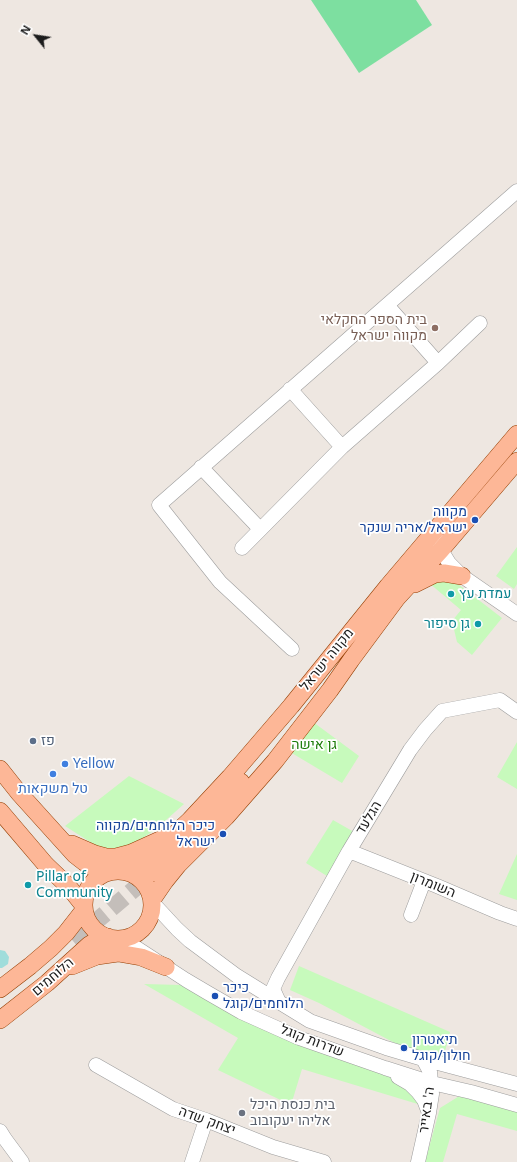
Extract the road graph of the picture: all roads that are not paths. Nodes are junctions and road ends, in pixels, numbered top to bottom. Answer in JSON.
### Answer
{"nodes":[{"id":1,"x":517,"y":191,"type":"edge"},
{"id":2,"x":387,"y":305,"type":"junction"},
{"id":3,"x":480,"y":323,"type":"dead end"},
{"id":4,"x":438,"y":363,"type":"junction"},
{"id":5,"x":290,"y":390,"type":"junction"},
{"id":6,"x":517,"y":434,"type":"edge"},
{"id":7,"x":342,"y":447,"type":"junction"},
{"id":8,"x":517,"y":461,"type":"edge"},
{"id":9,"x":201,"y":468,"type":"junction"},
{"id":10,"x":441,"y":525,"type":"junction"},
{"id":11,"x":260,"y":529,"type":"junction"},
{"id":12,"x":242,"y":548,"type":"dead end"},
{"id":13,"x":441,"y":550,"type":"junction"},
{"id":14,"x":462,"y":576,"type":"junction"},
{"id":15,"x":405,"y":588,"type":"junction"},
{"id":16,"x":517,"y":614,"type":"edge"},
{"id":17,"x":338,"y":647,"type":"junction"},
{"id":18,"x":292,"y":650,"type":"dead end"},
{"id":19,"x":351,"y":660,"type":"junction"},
{"id":20,"x":333,"y":667,"type":"junction"},
{"id":21,"x":517,"y":712,"type":"edge"},
{"id":22,"x":0,"y":769,"type":"edge"},
{"id":23,"x":0,"y":811,"type":"edge"},
{"id":24,"x":190,"y":820,"type":"junction"},
{"id":25,"x":59,"y":837,"type":"junction"},
{"id":26,"x":349,"y":851,"type":"junction"},
{"id":27,"x":124,"y":871,"type":"junction"},
{"id":28,"x":153,"y":873,"type":"tunnel mouth"},
{"id":29,"x":104,"y":874,"type":"junction"},
{"id":30,"x":424,"y":881,"type":"junction"},
{"id":31,"x":152,"y":901,"type":"junction"},
{"id":32,"x":84,"y":908,"type":"junction"},
{"id":33,"x":411,"y":915,"type":"dead end"},
{"id":34,"x":517,"y":919,"type":"edge"},
{"id":35,"x":115,"y":938,"type":"junction"},
{"id":36,"x":73,"y":941,"type":"tunnel mouth"},
{"id":37,"x":166,"y":967,"type":"junction"},
{"id":38,"x":62,"y":970,"type":"junction"},
{"id":39,"x":0,"y":989,"type":"edge"},
{"id":40,"x":0,"y":1001,"type":"edge"},
{"id":41,"x":278,"y":1002,"type":"junction"},
{"id":42,"x":0,"y":1020,"type":"edge"},
{"id":43,"x":423,"y":1059,"type":"junction"},
{"id":44,"x":96,"y":1065,"type":"dead end"},
{"id":45,"x":384,"y":1068,"type":"junction"},
{"id":46,"x":432,"y":1083,"type":"junction"},
{"id":47,"x":517,"y":1084,"type":"edge"},
{"id":48,"x":517,"y":1105,"type":"edge"},
{"id":49,"x":429,"y":1113,"type":"junction"},
{"id":50,"x":206,"y":1120,"type":"junction"},
{"id":51,"x":2,"y":1138,"type":"edge"},
{"id":52,"x":22,"y":1162,"type":"edge"},
{"id":53,"x":192,"y":1162,"type":"edge"},
{"id":54,"x":324,"y":1162,"type":"edge"},
{"id":55,"x":418,"y":1162,"type":"edge"}],
"edges":[{"from":1,"to":2,"type":"street"},
{"from":2,"to":4,"type":"street"},
{"from":2,"to":5,"type":"street"},
{"from":3,"to":4,"type":"street"},
{"from":4,"to":7,"type":"street"},
{"from":5,"to":7,"type":"street"},
{"from":5,"to":9,"type":"street"},
{"from":6,"to":10,"type":"main road","name":"מקווה ישראל"},
{"from":7,"to":11,"type":"street"},
{"from":8,"to":13,"type":"main road","name":"מקווה ישראל"},
{"from":9,"to":11,"type":"street"},
{"from":9,"to":18,"type":"street"},
{"from":10,"to":13,"type":"street"},
{"from":10,"to":17,"type":"main road","name":"מקווה ישראל"},
{"from":11,"to":12,"type":"street"},
{"from":13,"to":14,"type":"street"},
{"from":13,"to":15,"type":"main road","name":"מקווה ישראל"},
{"from":14,"to":15,"type":"main road"},
{"from":14,"to":16,"type":"street"},
{"from":15,"to":19,"type":"main road","name":"מקווה ישראל"},
{"from":17,"to":20,"type":"main road"},
{"from":17,"to":24,"type":"main road","name":"מקווה ישראל"},
{"from":19,"to":20,"type":"main road"},
{"from":19,"to":31,"type":"main road","name":"מקווה ישראל"},
{"from":20,"to":28,"type":"main road"},
{"from":21,"to":26,"type":"street","name":"הגלעד"},
{"from":22,"to":25,"type":"main road"},
{"from":23,"to":32,"type":"main road"},
{"from":24,"to":25,"type":"main road"},
{"from":24,"to":27,"type":"main road","name":"מקווה ישראל"},
{"from":25,"to":29,"type":"main road"},
{"from":26,"to":30,"type":"street","name":"השומרון"},
{"from":26,"to":41,"type":"street","name":"הגלעד"},
{"from":27,"to":29,"type":"main road"},
{"from":27,"to":31,"type":"main road"},
{"from":29,"to":32,"type":"main road"},
{"from":30,"to":33,"type":"street"},
{"from":30,"to":34,"type":"street","name":"השומרון"},
{"from":31,"to":35,"type":"main road"},
{"from":31,"to":41,"type":"street","name":"שדרות קוגל"},
{"from":32,"to":35,"type":"main road"},
{"from":32,"to":39,"type":"main road","name":"הלוחמים"},
{"from":35,"to":37,"type":"street","name":"שדרות קוגל"},
{"from":35,"to":38,"type":"main road","name":"הלוחמים"},
{"from":36,"to":40,"type":"main road"},
{"from":37,"to":38,"type":"main road"},
{"from":37,"to":45,"type":"street","name":"שדרות קוגל"},
{"from":38,"to":42,"type":"main road","name":"הלוחמים"},
{"from":41,"to":43,"type":"street","name":"שדרות קוגל"},
{"from":43,"to":46,"type":"street","name":"ה' באייר"},
{"from":43,"to":47,"type":"street","name":"שדרות קוגל"},
{"from":44,"to":50,"type":"street","name":"יצחק שדה"},
{"from":45,"to":46,"type":"street","name":"שדרות קוגל"},
{"from":45,"to":49,"type":"street"},
{"from":46,"to":48,"type":"street","name":"שדרות קוגל"},
{"from":46,"to":49,"type":"street","name":"ה' באייר"},
{"from":49,"to":55,"type":"street","name":"ה' באייר"},
{"from":50,"to":53,"type":"street"},
{"from":50,"to":54,"type":"street","name":"יצחק שדה"},
{"from":51,"to":52,"type":"street"}]}
